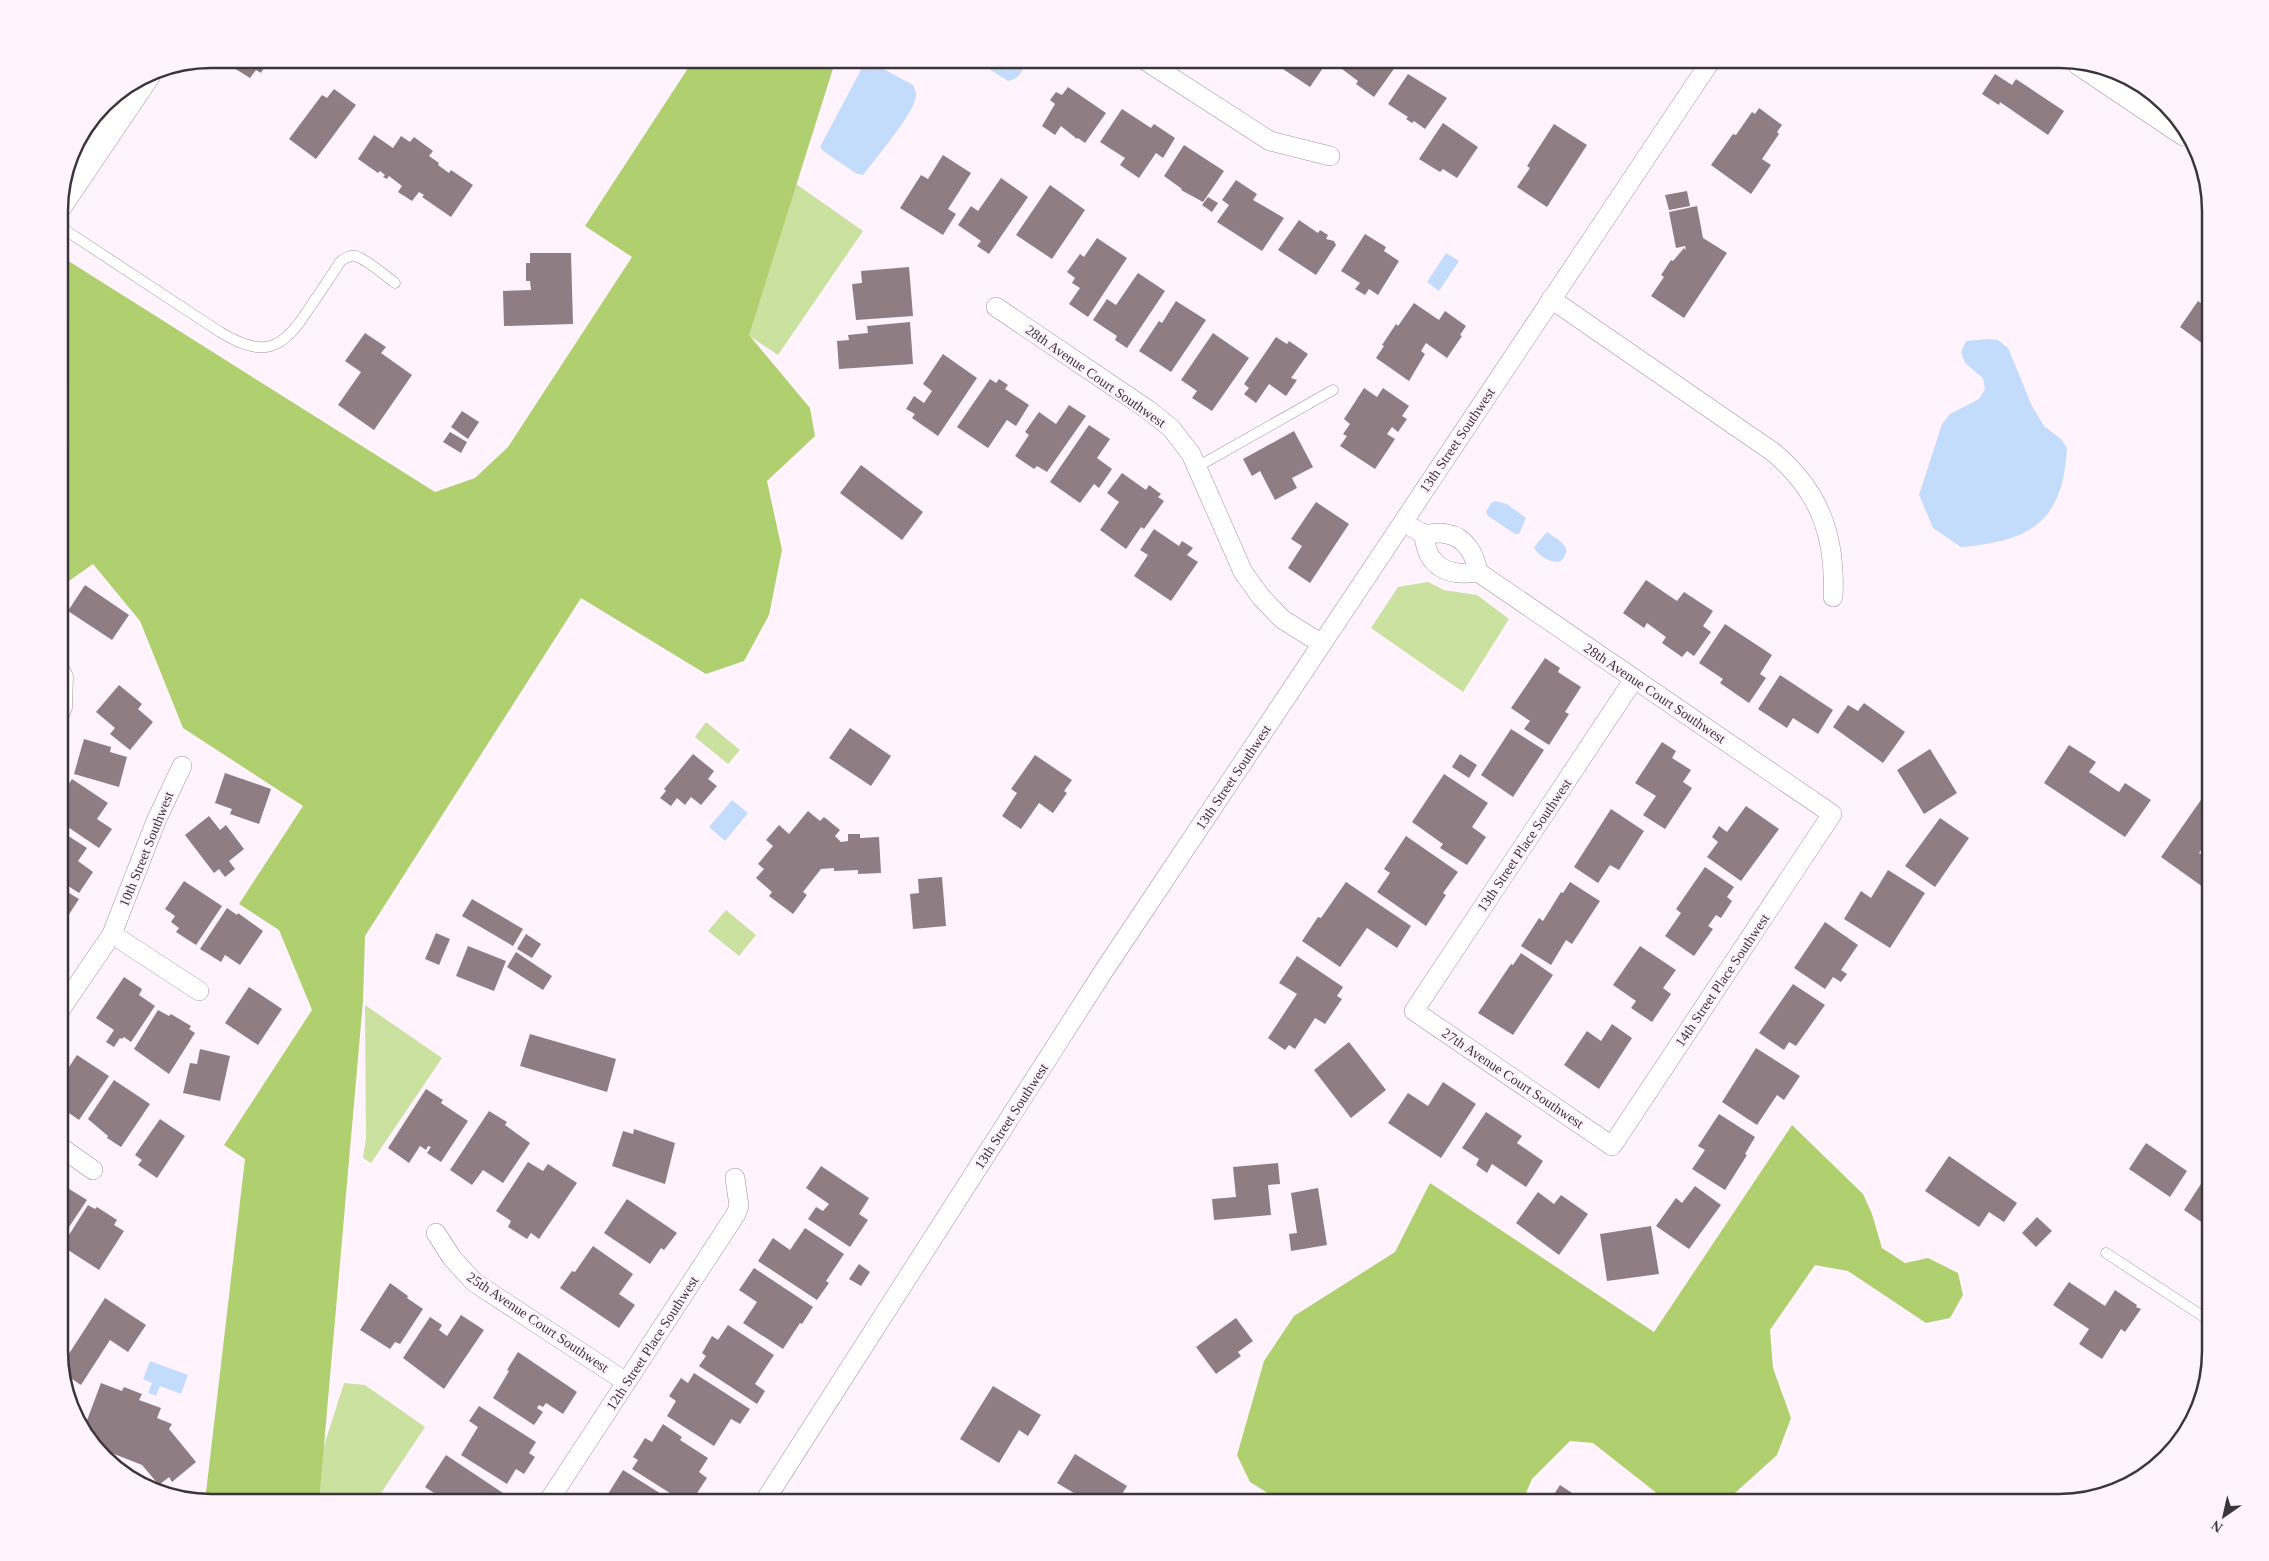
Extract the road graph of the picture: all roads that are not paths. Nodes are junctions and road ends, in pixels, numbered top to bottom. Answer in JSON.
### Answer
{"nodes":[{"id":1,"x":1156,"y":67,"type":"edge"},
{"id":2,"x":1707,"y":67,"type":"edge"},
{"id":3,"x":2096,"y":72,"type":"edge"},
{"id":4,"x":132,"y":91,"type":"edge"},
{"id":5,"x":2171,"y":122,"type":"edge"},
{"id":6,"x":1330,"y":156,"type":"dead end"},
{"id":7,"x":70,"y":188,"type":"edge"},
{"id":8,"x":68,"y":232,"type":"edge"},
{"id":9,"x":395,"y":283,"type":"dead end"},
{"id":10,"x":1551,"y":299,"type":"junction"},
{"id":11,"x":996,"y":307,"type":"dead end"},
{"id":12,"x":1333,"y":390,"type":"dead end"},
{"id":13,"x":1197,"y":467,"type":"junction"},
{"id":14,"x":1403,"y":521,"type":"junction"},
{"id":15,"x":1424,"y":535,"type":"junction"},
{"id":16,"x":1478,"y":572,"type":"junction"},
{"id":17,"x":1833,"y":597,"type":"dead end"},
{"id":18,"x":1322,"y":644,"type":"junction"},
{"id":19,"x":1634,"y":679,"type":"junction"},
{"id":20,"x":182,"y":766,"type":"dead end"},
{"id":21,"x":1832,"y":814,"type":"joint"},
{"id":22,"x":112,"y":934,"type":"junction"},
{"id":23,"x":199,"y":991,"type":"dead end"},
{"id":24,"x":68,"y":999,"type":"edge"},
{"id":25,"x":1414,"y":1011,"type":"joint"},
{"id":26,"x":1612,"y":1146,"type":"joint"},
{"id":27,"x":68,"y":1152,"type":"edge"},
{"id":28,"x":93,"y":1170,"type":"dead end"},
{"id":29,"x":735,"y":1178,"type":"dead end"},
{"id":30,"x":436,"y":1234,"type":"dead end"},
{"id":31,"x":2106,"y":1253,"type":"dead end"},
{"id":32,"x":2202,"y":1316,"type":"edge"},
{"id":33,"x":626,"y":1382,"type":"junction"},
{"id":34,"x":553,"y":1494,"type":"edge"},
{"id":35,"x":769,"y":1494,"type":"edge"}],
"edges":[{"from":1,"to":6,"type":"street"},
{"from":2,"to":10,"type":"street","name":"13th Street Southwest"},
{"from":3,"to":5,"type":"main road"},
{"from":4,"to":7,"type":"main road"},
{"from":8,"to":9,"type":"lane"},
{"from":10,"to":14,"type":"street","name":"13th Street Southwest"},
{"from":10,"to":17,"type":"street"},
{"from":11,"to":13,"type":"street","name":"28th Avenue Court Southwest"},
{"from":12,"to":13,"type":"lane"},
{"from":13,"to":18,"type":"street","name":"28th Avenue Court Southwest"},
{"from":14,"to":15,"type":"street"},
{"from":14,"to":18,"type":"street","name":"13th Street Southwest"},
{"from":15,"to":16,"type":"street"},
{"from":15,"to":16,"type":"street"},
{"from":16,"to":19,"type":"street","name":"28th Avenue Court Southwest"},
{"from":18,"to":35,"type":"street","name":"13th Street Southwest"},
{"from":19,"to":21,"type":"street","name":"28th Avenue Court Southwest"},
{"from":19,"to":25,"type":"street","name":"13th Street Place Southwest"},
{"from":20,"to":22,"type":"street","name":"10th Street Southwest"},
{"from":21,"to":26,"type":"street","name":"14th Street Place Southwest"},
{"from":22,"to":23,"type":"street"},
{"from":22,"to":24,"type":"street","name":"10th Street Southwest"},
{"from":25,"to":26,"type":"street","name":"27th Avenue Court Southwest"},
{"from":27,"to":28,"type":"street"},
{"from":29,"to":33,"type":"street","name":"12th Street Place Southwest"},
{"from":30,"to":33,"type":"street","name":"25th Avenue Court Southwest"},
{"from":31,"to":32,"type":"lane"},
{"from":33,"to":34,"type":"street","name":"12th Street Place Southwest"}]}
